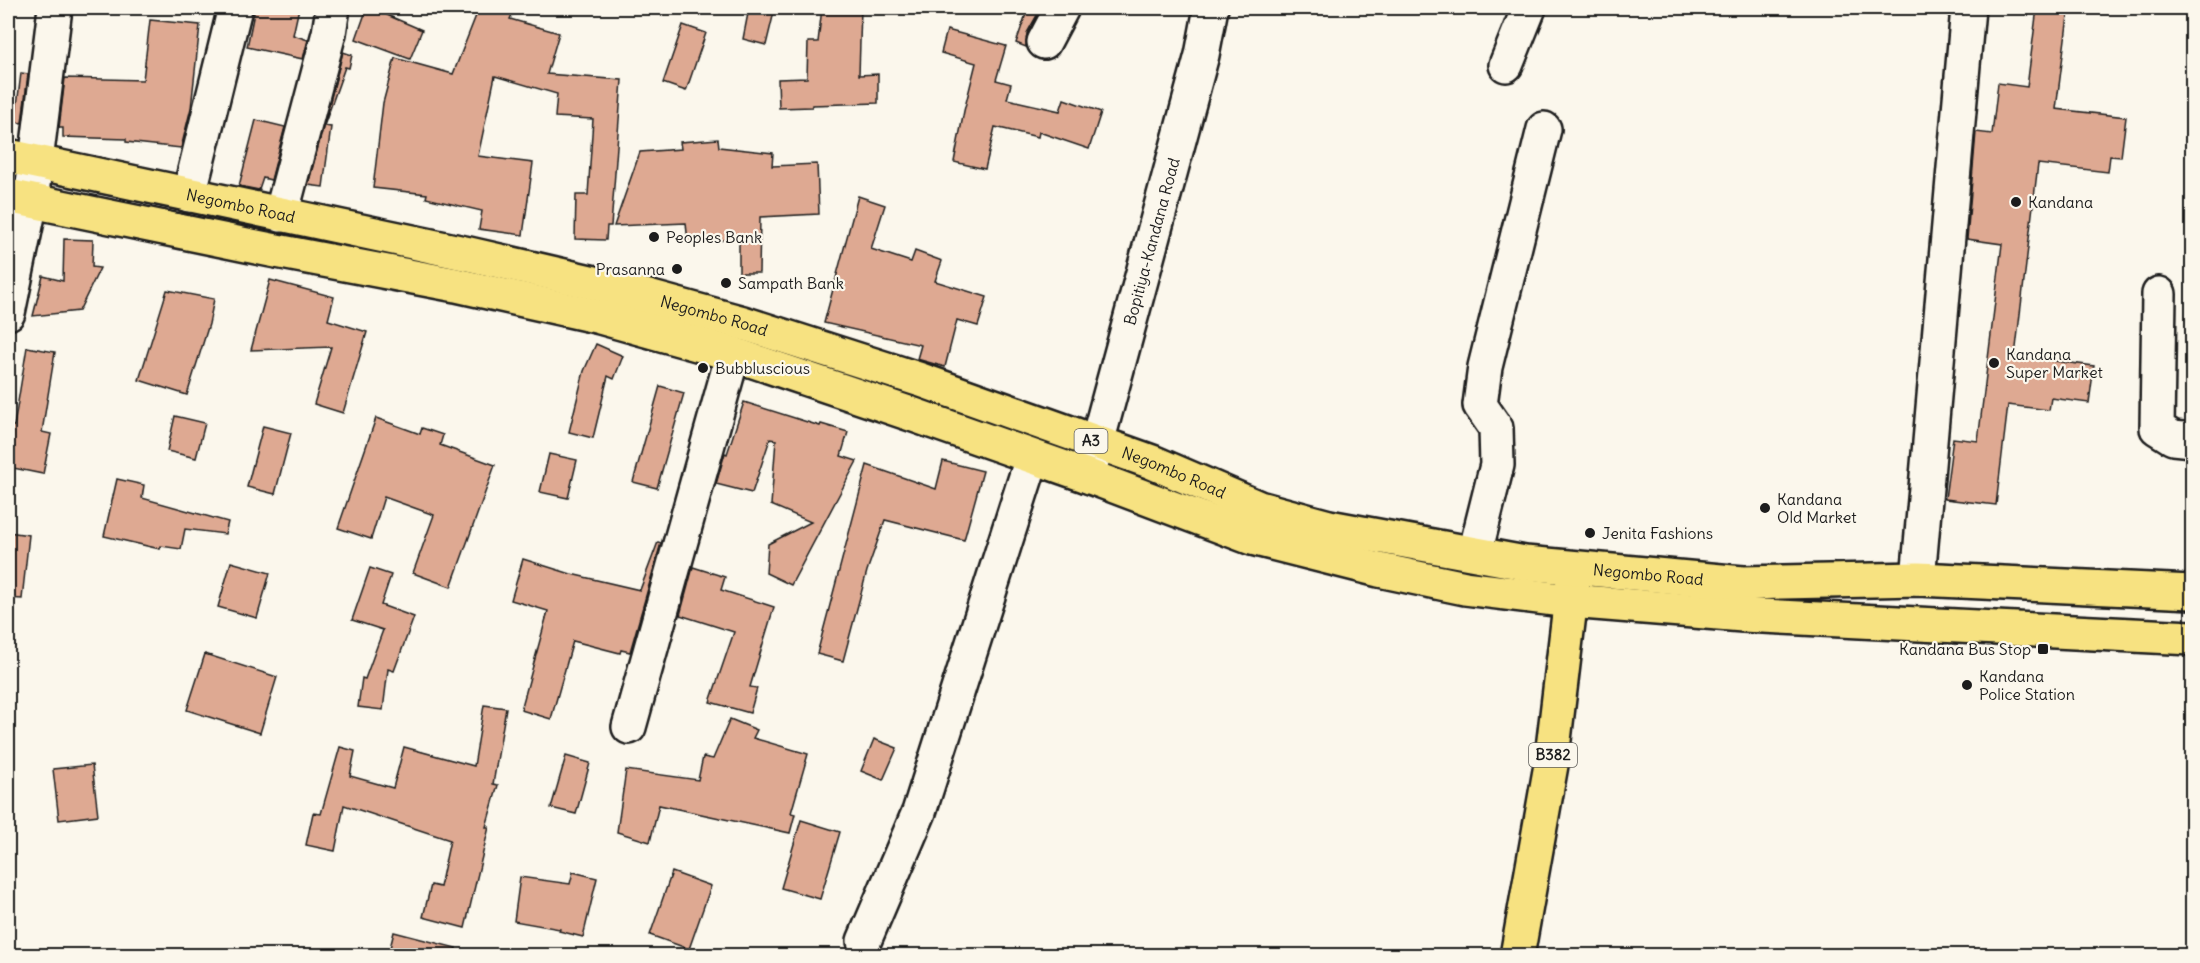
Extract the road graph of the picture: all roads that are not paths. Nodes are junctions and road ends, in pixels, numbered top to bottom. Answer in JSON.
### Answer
{"nodes":[{"id":1,"x":55,"y":8,"type":"edge"},
{"id":2,"x":235,"y":8,"type":"edge"},
{"id":3,"x":333,"y":8,"type":"edge"},
{"id":4,"x":1062,"y":8,"type":"edge"},
{"id":5,"x":1211,"y":8,"type":"edge"},
{"id":6,"x":1529,"y":8,"type":"edge"},
{"id":7,"x":1968,"y":8,"type":"edge"},
{"id":8,"x":1044,"y":42,"type":"dead end"},
{"id":9,"x":1506,"y":65,"type":"dead end"},
{"id":10,"x":1544,"y":129,"type":"dead end"},
{"id":11,"x":22,"y":159,"type":"edge"},
{"id":12,"x":189,"y":195,"type":"junction"},
{"id":13,"x":20,"y":198,"type":"edge"},
{"id":14,"x":281,"y":215,"type":"junction"},
{"id":15,"x":2160,"y":294,"type":"dead end"},
{"id":16,"x":8,"y":313,"type":"edge"},
{"id":17,"x":733,"y":354,"type":"junction"},
{"id":18,"x":2193,"y":440,"type":"edge"},
{"id":19,"x":1098,"y":444,"type":"junction"},
{"id":20,"x":1032,"y":458,"type":"junction"},
{"id":21,"x":1088,"y":476,"type":"junction"},
{"id":22,"x":1475,"y":553,"type":"junction"},
{"id":23,"x":1574,"y":568,"type":"junction"},
{"id":24,"x":1918,"y":579,"type":"junction"},
{"id":25,"x":2193,"y":592,"type":"edge"},
{"id":26,"x":1570,"y":601,"type":"junction"},
{"id":27,"x":2193,"y":638,"type":"edge"},
{"id":28,"x":629,"y":727,"type":"dead end"},
{"id":29,"x":864,"y":941,"type":"dead end"},
{"id":30,"x":1517,"y":956,"type":"edge"}],
"edges":[{"from":1,"to":11,"type":"street"},
{"from":2,"to":12,"type":"street"},
{"from":3,"to":14,"type":"street"},
{"from":4,"to":8,"type":"street"},
{"from":5,"to":19,"type":"street","name":"Bopitiya-Kandana Road"},
{"from":6,"to":9,"type":"street"},
{"from":7,"to":24,"type":"street"},
{"from":10,"to":22,"type":"street"},
{"from":11,"to":12,"type":"main road","name":"Negombo Road","number":"A3"},
{"from":11,"to":13,"type":"street"},
{"from":12,"to":14,"type":"main road","name":"Negombo Road","number":"A3"},
{"from":13,"to":16,"type":"street"},
{"from":13,"to":17,"type":"main road","name":"Negombo Road","number":"A3"},
{"from":14,"to":19,"type":"main road","name":"Negombo Road","number":"A3"},
{"from":15,"to":18,"type":"street"},
{"from":17,"to":20,"type":"main road","name":"Negombo Road","number":"A3"},
{"from":17,"to":28,"type":"street"},
{"from":19,"to":21,"type":"street","name":"Bopitiya-Kandana Road"},
{"from":19,"to":22,"type":"main road","name":"Negombo Road","number":"A3"},
{"from":20,"to":21,"type":"main road","name":"Negombo Road","number":"A3"},
{"from":20,"to":29,"type":"street"},
{"from":21,"to":26,"type":"main road","name":"Negombo Road","number":"A3"},
{"from":22,"to":23,"type":"main road","name":"Negombo Road","number":"A3"},
{"from":23,"to":24,"type":"main road","name":"Negombo Road","number":"A3"},
{"from":23,"to":26,"type":"main road"},
{"from":24,"to":25,"type":"main road","name":"Negombo Road","number":"A3"},
{"from":26,"to":27,"type":"main road","name":"Negombo Road","number":"A3"},
{"from":26,"to":30,"type":"main road","number":"B382"}]}
